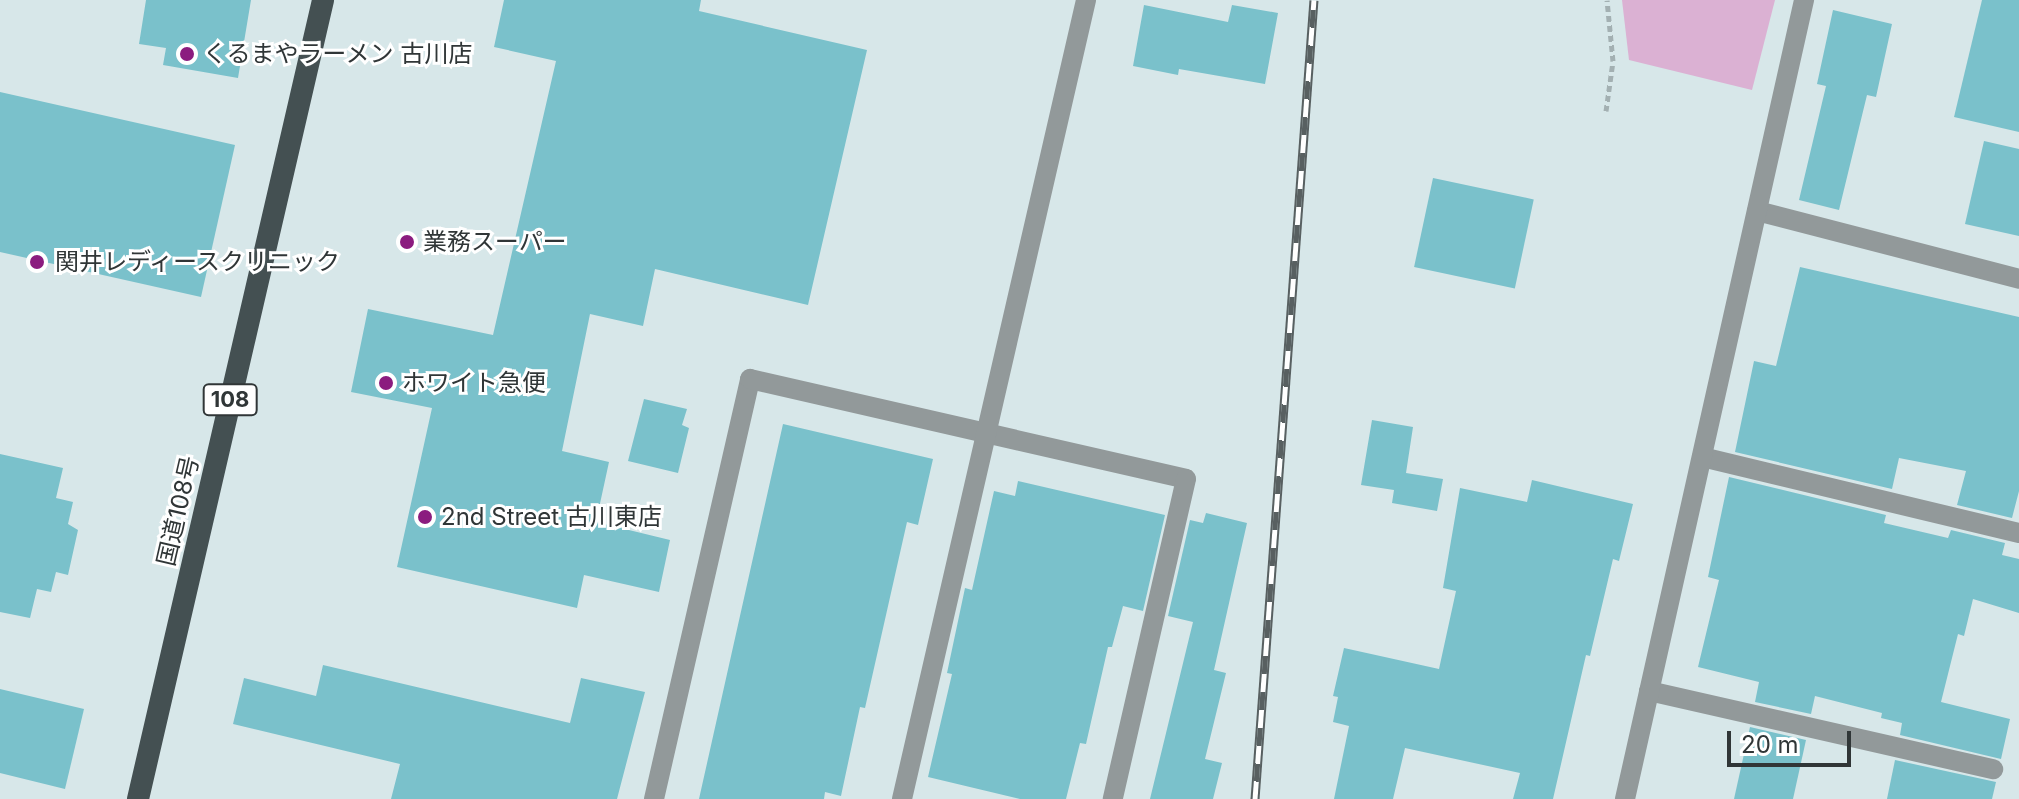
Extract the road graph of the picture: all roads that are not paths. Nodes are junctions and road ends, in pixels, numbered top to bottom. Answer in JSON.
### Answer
{"nodes":[{"id":1,"x":323,"y":0,"type":"edge"},
{"id":2,"x":1086,"y":0,"type":"edge"},
{"id":3,"x":1804,"y":0,"type":"edge"},
{"id":4,"x":1757,"y":211,"type":"junction"},
{"id":5,"x":2019,"y":279,"type":"edge"},
{"id":6,"x":986,"y":433,"type":"junction"},
{"id":7,"x":1702,"y":457,"type":"junction"},
{"id":8,"x":2019,"y":533,"type":"edge"},
{"id":9,"x":1649,"y":691,"type":"junction"},
{"id":10,"x":1993,"y":769,"type":"dead end"},
{"id":11,"x":138,"y":799,"type":"edge"},
{"id":12,"x":654,"y":799,"type":"edge"},
{"id":13,"x":902,"y":799,"type":"edge"},
{"id":14,"x":1113,"y":799,"type":"edge"},
{"id":15,"x":1625,"y":799,"type":"edge"}],
"edges":[{"from":1,"to":11,"type":"highway","name":"国道108号","number":"108"},
{"from":2,"to":6,"type":"street"},
{"from":3,"to":4,"type":"street"},
{"from":4,"to":5,"type":"street"},
{"from":4,"to":7,"type":"street"},
{"from":6,"to":12,"type":"street"},
{"from":6,"to":13,"type":"street"},
{"from":6,"to":14,"type":"street"},
{"from":7,"to":8,"type":"street"},
{"from":7,"to":9,"type":"street"},
{"from":9,"to":10,"type":"street"},
{"from":9,"to":15,"type":"street"}]}
